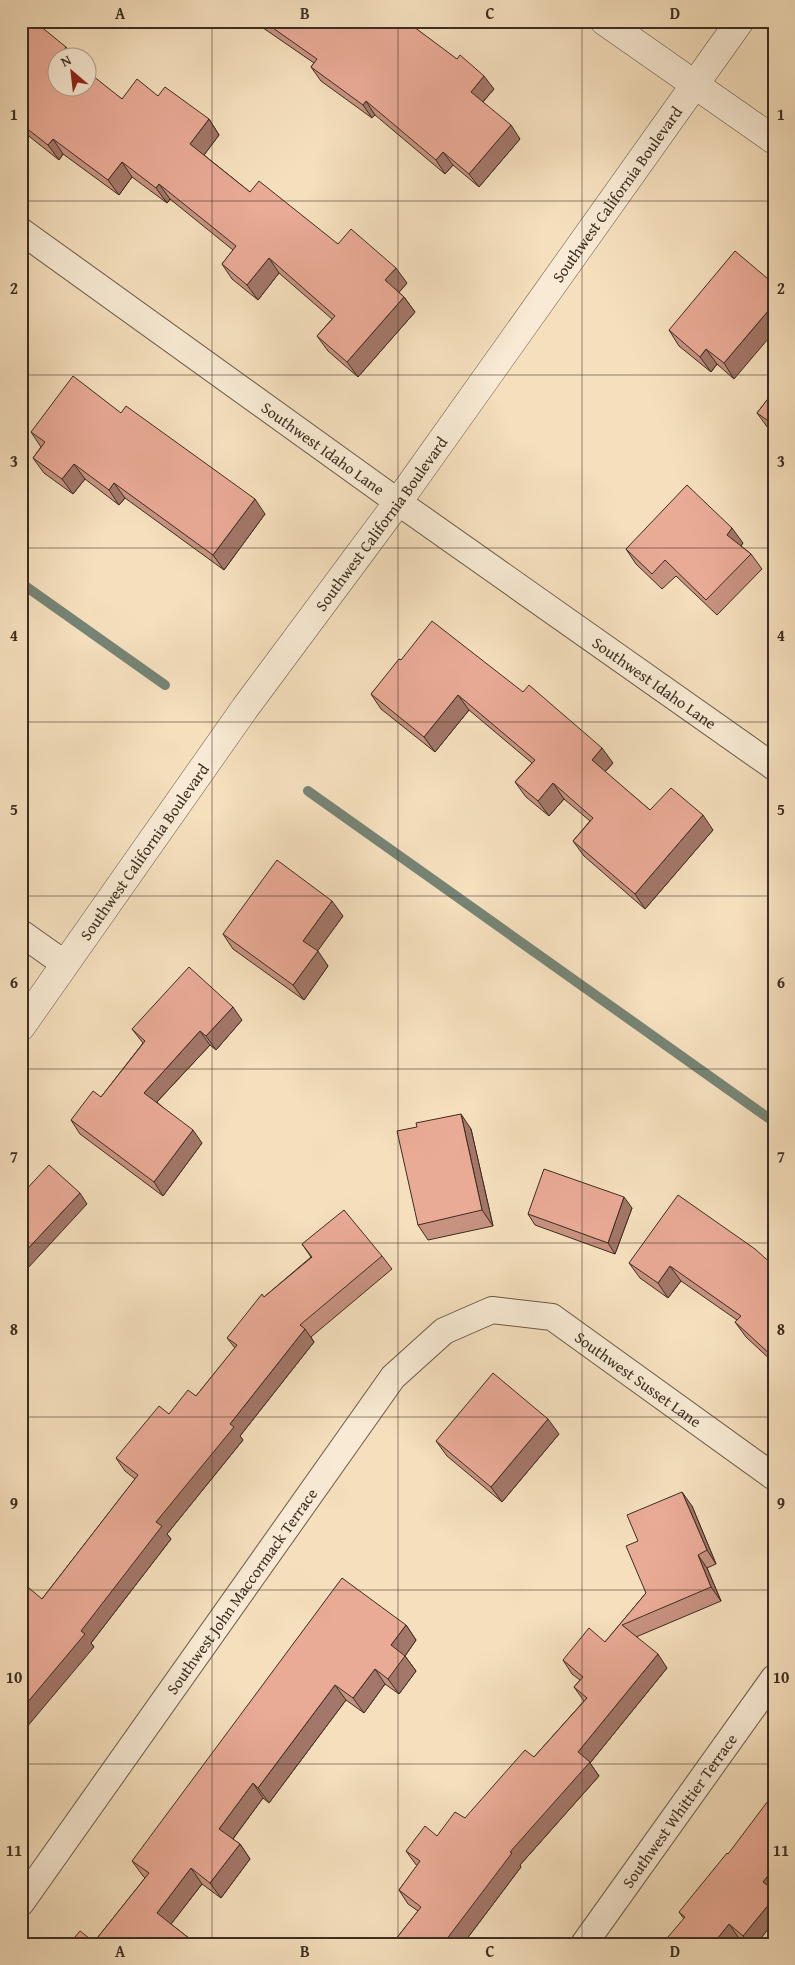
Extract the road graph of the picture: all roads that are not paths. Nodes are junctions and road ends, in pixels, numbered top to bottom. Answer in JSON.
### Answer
{"nodes":[{"id":1,"x":604,"y":21,"type":"edge"},
{"id":2,"x":740,"y":21,"type":"edge"},
{"id":3,"x":694,"y":84,"type":"junction"},
{"id":4,"x":774,"y":140,"type":"edge"},
{"id":5,"x":21,"y":231,"type":"edge"},
{"id":6,"x":398,"y":502,"type":"junction"},
{"id":7,"x":774,"y":767,"type":"edge"},
{"id":8,"x":21,"y":933,"type":"edge"},
{"id":9,"x":66,"y":964,"type":"junction"},
{"id":10,"x":21,"y":1027,"type":"edge"},
{"id":11,"x":492,"y":1310,"type":"joint"},
{"id":12,"x":774,"y":1477,"type":"edge"},
{"id":13,"x":774,"y":1678,"type":"edge"},
{"id":14,"x":21,"y":1903,"type":"edge"},
{"id":15,"x":584,"y":1944,"type":"edge"}],
"edges":[{"from":1,"to":3,"type":"street"},
{"from":2,"to":3,"type":"street","name":"Southwest California Boulevard"},
{"from":3,"to":4,"type":"street"},
{"from":3,"to":6,"type":"street","name":"Southwest California Boulevard"},
{"from":5,"to":6,"type":"street","name":"Southwest Idaho Lane"},
{"from":6,"to":7,"type":"street","name":"Southwest Idaho Lane"},
{"from":6,"to":9,"type":"street","name":"Southwest California Boulevard"},
{"from":8,"to":9,"type":"street"},
{"from":9,"to":10,"type":"street","name":"Southwest California Boulevard"},
{"from":11,"to":12,"type":"street","name":"Southwest Susset Lane"},
{"from":11,"to":14,"type":"street","name":"Southwest John Maccormack Terrace"},
{"from":13,"to":15,"type":"street","name":"Southwest Whittier Terrace"}]}
